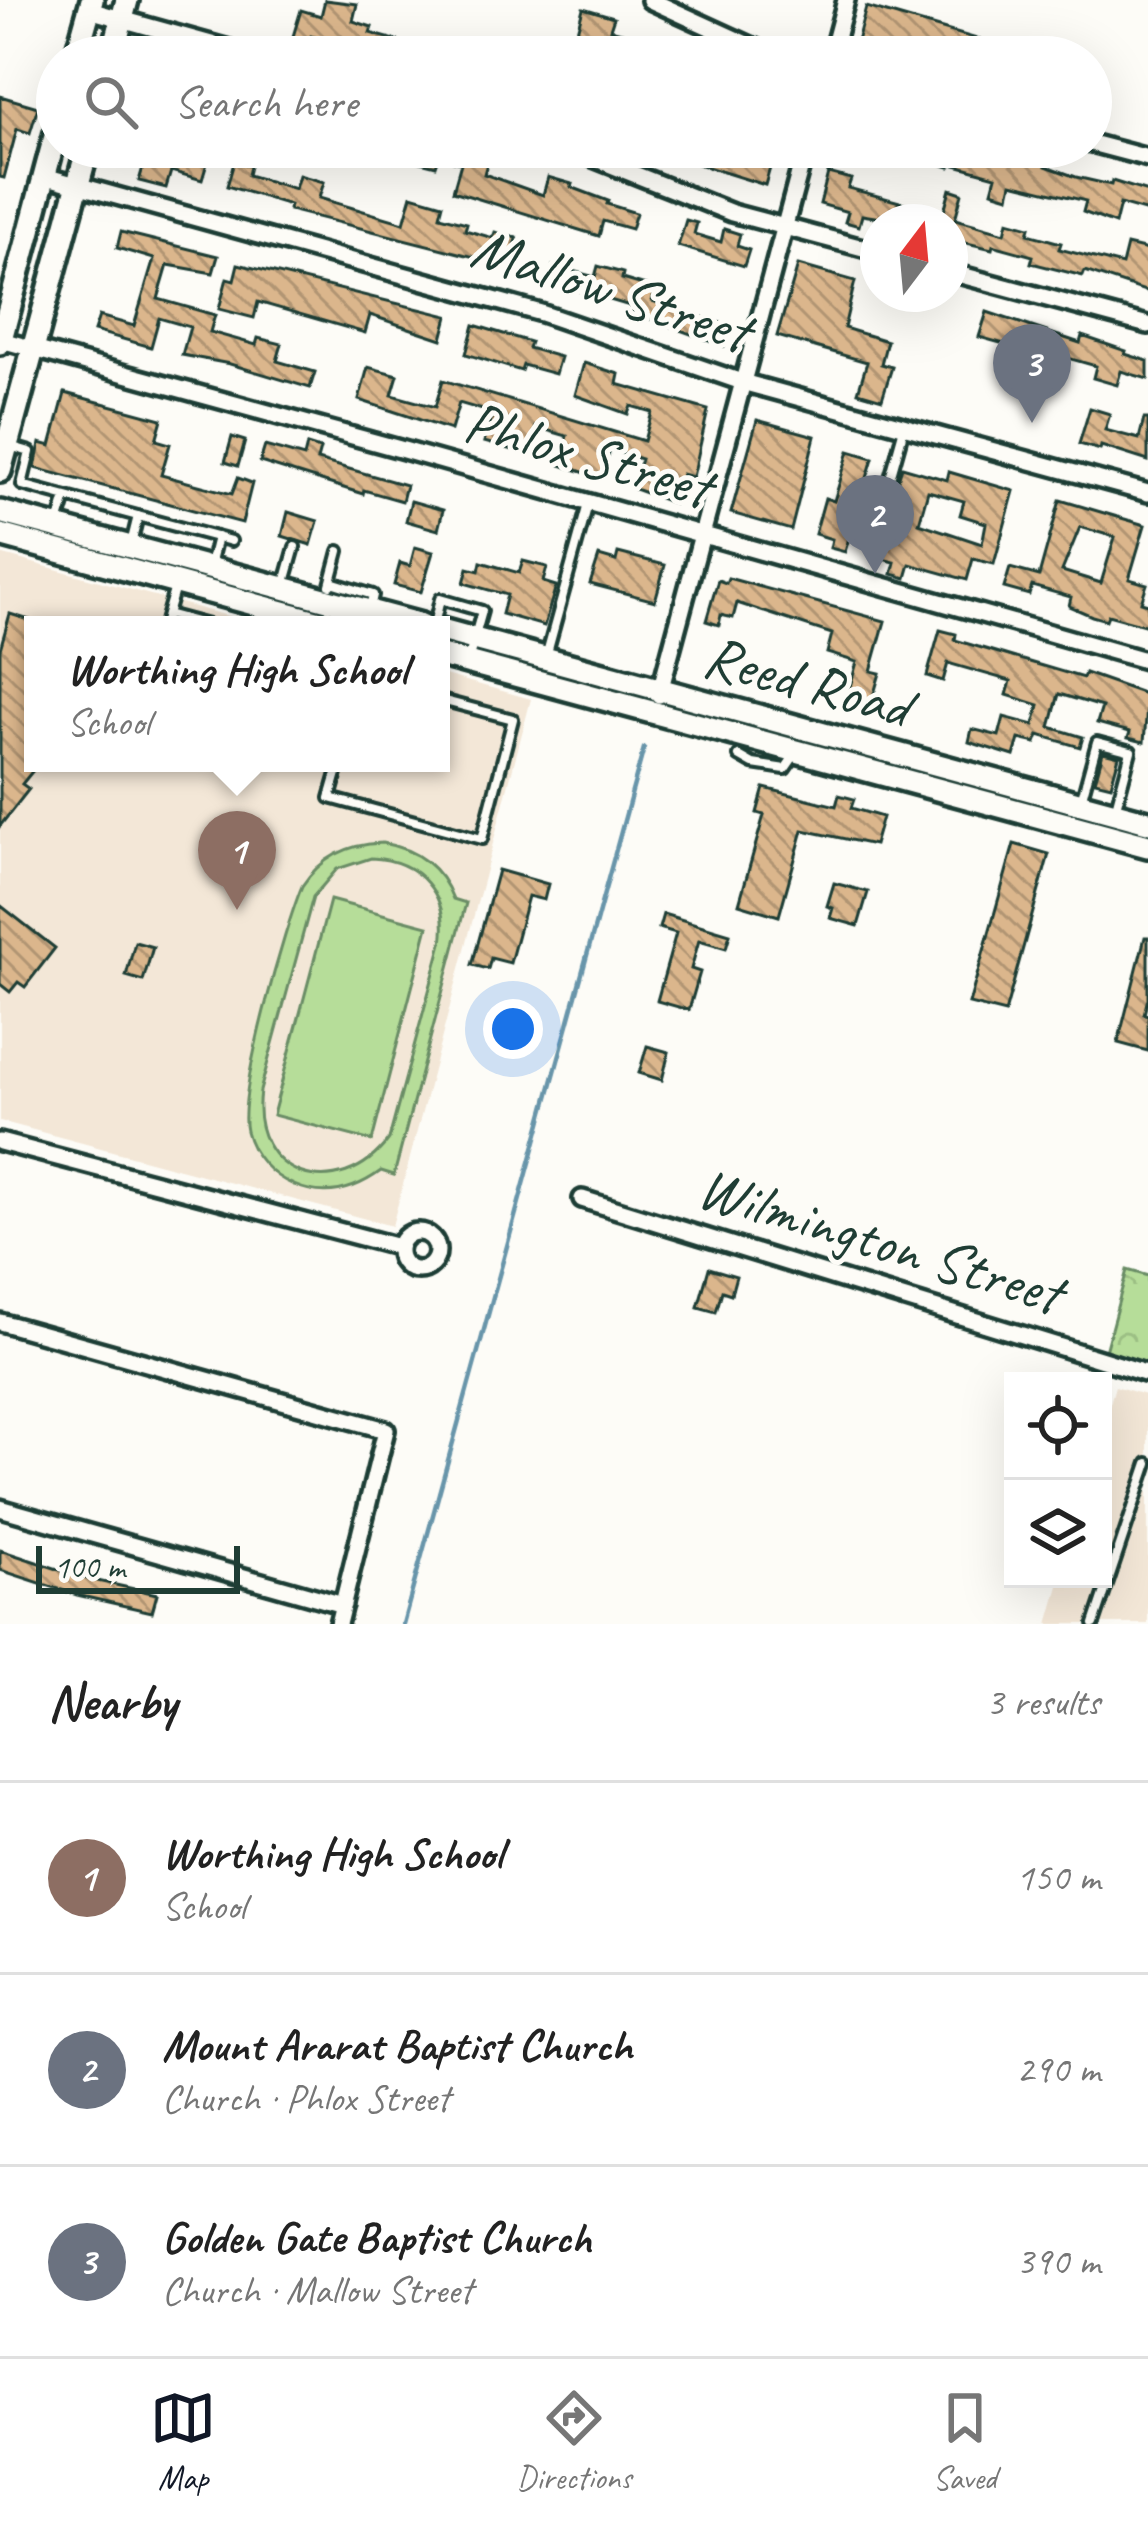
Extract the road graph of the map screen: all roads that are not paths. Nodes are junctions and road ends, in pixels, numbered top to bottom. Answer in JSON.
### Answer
{"nodes":[{"id":1,"x":650,"y":0,"type":"edge"},
{"id":2,"x":846,"y":0,"type":"edge"},
{"id":3,"x":90,"y":5,"type":"edge"},
{"id":4,"x":124,"y":10,"type":"edge"},
{"id":5,"x":82,"y":36,"type":"edge"},
{"id":6,"x":199,"y":36,"type":"edge"},
{"id":7,"x":729,"y":36,"type":"edge"},
{"id":8,"x":837,"y":36,"type":"edge"},
{"id":9,"x":1112,"y":148,"type":"edge"},
{"id":10,"x":1148,"y":158,"type":"edge"},
{"id":11,"x":46,"y":168,"type":"edge"},
{"id":12,"x":82,"y":168,"type":"edge"},
{"id":13,"x":619,"y":168,"type":"edge"},
{"id":14,"x":800,"y":168,"type":"edge"},
{"id":15,"x":44,"y":176,"type":"junction"},
{"id":16,"x":78,"y":185,"type":"junction"},
{"id":17,"x":784,"y":227,"type":"junction"},
{"id":18,"x":860,"y":247,"type":"edge"},
{"id":19,"x":968,"y":277,"type":"edge"},
{"id":20,"x":1148,"y":326,"type":"edge"},
{"id":21,"x":0,"y":342,"type":"edge"},
{"id":22,"x":34,"y":350,"type":"junction"},
{"id":23,"x":742,"y":382,"type":"junction"},
{"id":24,"x":904,"y":427,"type":"junction"},
{"id":25,"x":8,"y":446,"type":"junction"},
{"id":26,"x":0,"y":471,"type":"edge"},
{"id":27,"x":1148,"y":494,"type":"edge"},
{"id":28,"x":885,"y":496,"type":"dead end"},
{"id":29,"x":66,"y":497,"type":"junction"},
{"id":30,"x":588,"y":504,"type":"junction"},
{"id":31,"x":0,"y":512,"type":"edge"},
{"id":32,"x":138,"y":516,"type":"junction"},
{"id":33,"x":58,"y":527,"type":"junction"},
{"id":34,"x":0,"y":535,"type":"edge"},
{"id":35,"x":217,"y":537,"type":"junction"},
{"id":36,"x":701,"y":537,"type":"junction"},
{"id":37,"x":231,"y":541,"type":"dead end"},
{"id":38,"x":131,"y":546,"type":"junction"},
{"id":39,"x":295,"y":547,"type":"dead end"},
{"id":40,"x":339,"y":551,"type":"dead end"},
{"id":41,"x":209,"y":566,"type":"junction"},
{"id":42,"x":180,"y":571,"type":"junction"},
{"id":43,"x":284,"y":587,"type":"junction"},
{"id":44,"x":328,"y":590,"type":"junction"},
{"id":45,"x":167,"y":614,"type":"joint"},
{"id":46,"x":174,"y":616,"type":"edge"},
{"id":47,"x":291,"y":616,"type":"edge"},
{"id":48,"x":390,"y":616,"type":"edge"},
{"id":49,"x":436,"y":616,"type":"edge"},
{"id":50,"x":450,"y":633,"type":"edge"},
{"id":51,"x":474,"y":640,"type":"junction"},
{"id":52,"x":450,"y":658,"type":"edge"},
{"id":53,"x":545,"y":659,"type":"junction"},
{"id":54,"x":1148,"y":662,"type":"edge"},
{"id":55,"x":468,"y":663,"type":"junction"},
{"id":56,"x":450,"y":702,"type":"edge"},
{"id":57,"x":657,"y":702,"type":"junction"},
{"id":58,"x":801,"y":740,"type":"junction"},
{"id":59,"x":739,"y":756,"type":"dead end"},
{"id":60,"x":338,"y":772,"type":"edge"},
{"id":61,"x":981,"y":789,"type":"junction"},
{"id":62,"x":1081,"y":804,"type":"junction"},
{"id":63,"x":1115,"y":813,"type":"junction"},
{"id":64,"x":1148,"y":822,"type":"edge"},
{"id":65,"x":1148,"y":847,"type":"edge"},
{"id":66,"x":0,"y":1142,"type":"edge"},
{"id":67,"x":582,"y":1198,"type":"dead end"},
{"id":68,"x":400,"y":1247,"type":"dead end"},
{"id":69,"x":0,"y":1322,"type":"edge"},
{"id":70,"x":1148,"y":1374,"type":"edge"},
{"id":71,"x":1148,"y":1462,"type":"edge"},
{"id":72,"x":0,"y":1508,"type":"edge"},
{"id":73,"x":343,"y":1605,"type":"junction"},
{"id":74,"x":338,"y":1624,"type":"edge"},
{"id":75,"x":1094,"y":1624,"type":"edge"}],
"edges":[{"from":1,"to":7,"type":"street"},
{"from":2,"to":8,"type":"street"},
{"from":3,"to":4,"type":"street"},
{"from":3,"to":5,"type":"street"},
{"from":4,"to":6,"type":"street"},
{"from":9,"to":10,"type":"street"},
{"from":11,"to":15,"type":"street"},
{"from":12,"to":16,"type":"street"},
{"from":13,"to":17,"type":"street"},
{"from":14,"to":17,"type":"street"},
{"from":15,"to":16,"type":"street","name":"Mallow Street"},
{"from":15,"to":21,"type":"street"},
{"from":16,"to":22,"type":"street"},
{"from":16,"to":23,"type":"street","name":"Mallow Street"},
{"from":17,"to":18,"type":"street"},
{"from":17,"to":23,"type":"street"},
{"from":19,"to":20,"type":"street"},
{"from":21,"to":22,"type":"street","name":"Phlox Street"},
{"from":22,"to":25,"type":"street"},
{"from":22,"to":30,"type":"street","name":"Phlox Street"},
{"from":23,"to":24,"type":"street","name":"Mallow Street"},
{"from":23,"to":36,"type":"street"},
{"from":24,"to":27,"type":"street","name":"Mallow Street"},
{"from":24,"to":28,"type":"lane"},
{"from":25,"to":26,"type":"street"},
{"from":25,"to":29,"type":"lane"},
{"from":29,"to":32,"type":"lane"},
{"from":29,"to":33,"type":"lane"},
{"from":30,"to":36,"type":"street","name":"Phlox Street"},
{"from":30,"to":53,"type":"lane"},
{"from":31,"to":33,"type":"street"},
{"from":32,"to":35,"type":"lane"},
{"from":32,"to":38,"type":"lane"},
{"from":33,"to":38,"type":"street"},
{"from":34,"to":42,"type":"street"},
{"from":35,"to":37,"type":"lane"},
{"from":35,"to":41,"type":"lane"},
{"from":36,"to":54,"type":"street","name":"Phlox Street"},
{"from":36,"to":57,"type":"street"},
{"from":38,"to":42,"type":"street"},
{"from":39,"to":43,"type":"lane"},
{"from":40,"to":44,"type":"lane"},
{"from":41,"to":42,"type":"street"},
{"from":41,"to":43,"type":"street"},
{"from":42,"to":45,"type":"lane"},
{"from":42,"to":47,"type":"street"},
{"from":43,"to":44,"type":"street"},
{"from":44,"to":48,"type":"street"},
{"from":45,"to":46,"type":"lane"},
{"from":49,"to":51,"type":"lane"},
{"from":50,"to":51,"type":"street","name":"Reed Road"},
{"from":51,"to":53,"type":"street","name":"Reed Road"},
{"from":51,"to":55,"type":"lane"},
{"from":52,"to":55,"type":"street","name":"Reed Road"},
{"from":53,"to":57,"type":"street","name":"Reed Road"},
{"from":55,"to":57,"type":"street","name":"Reed Road"},
{"from":56,"to":60,"type":"lane"},
{"from":57,"to":58,"type":"street","name":"Reed Road"},
{"from":58,"to":59,"type":"lane"},
{"from":58,"to":61,"type":"street","name":"Reed Road"},
{"from":61,"to":62,"type":"street","name":"Reed Road"},
{"from":61,"to":65,"type":"street","name":"Reed Road"},
{"from":62,"to":63,"type":"street","name":"Reed Road"},
{"from":62,"to":63,"type":"lane"},
{"from":63,"to":64,"type":"street","name":"Reed Road"},
{"from":66,"to":68,"type":"street"},
{"from":67,"to":70,"type":"street","name":"Wilmington Street"},
{"from":69,"to":73,"type":"street"},
{"from":71,"to":75,"type":"lane"},
{"from":72,"to":73,"type":"street"},
{"from":73,"to":74,"type":"street"}]}
